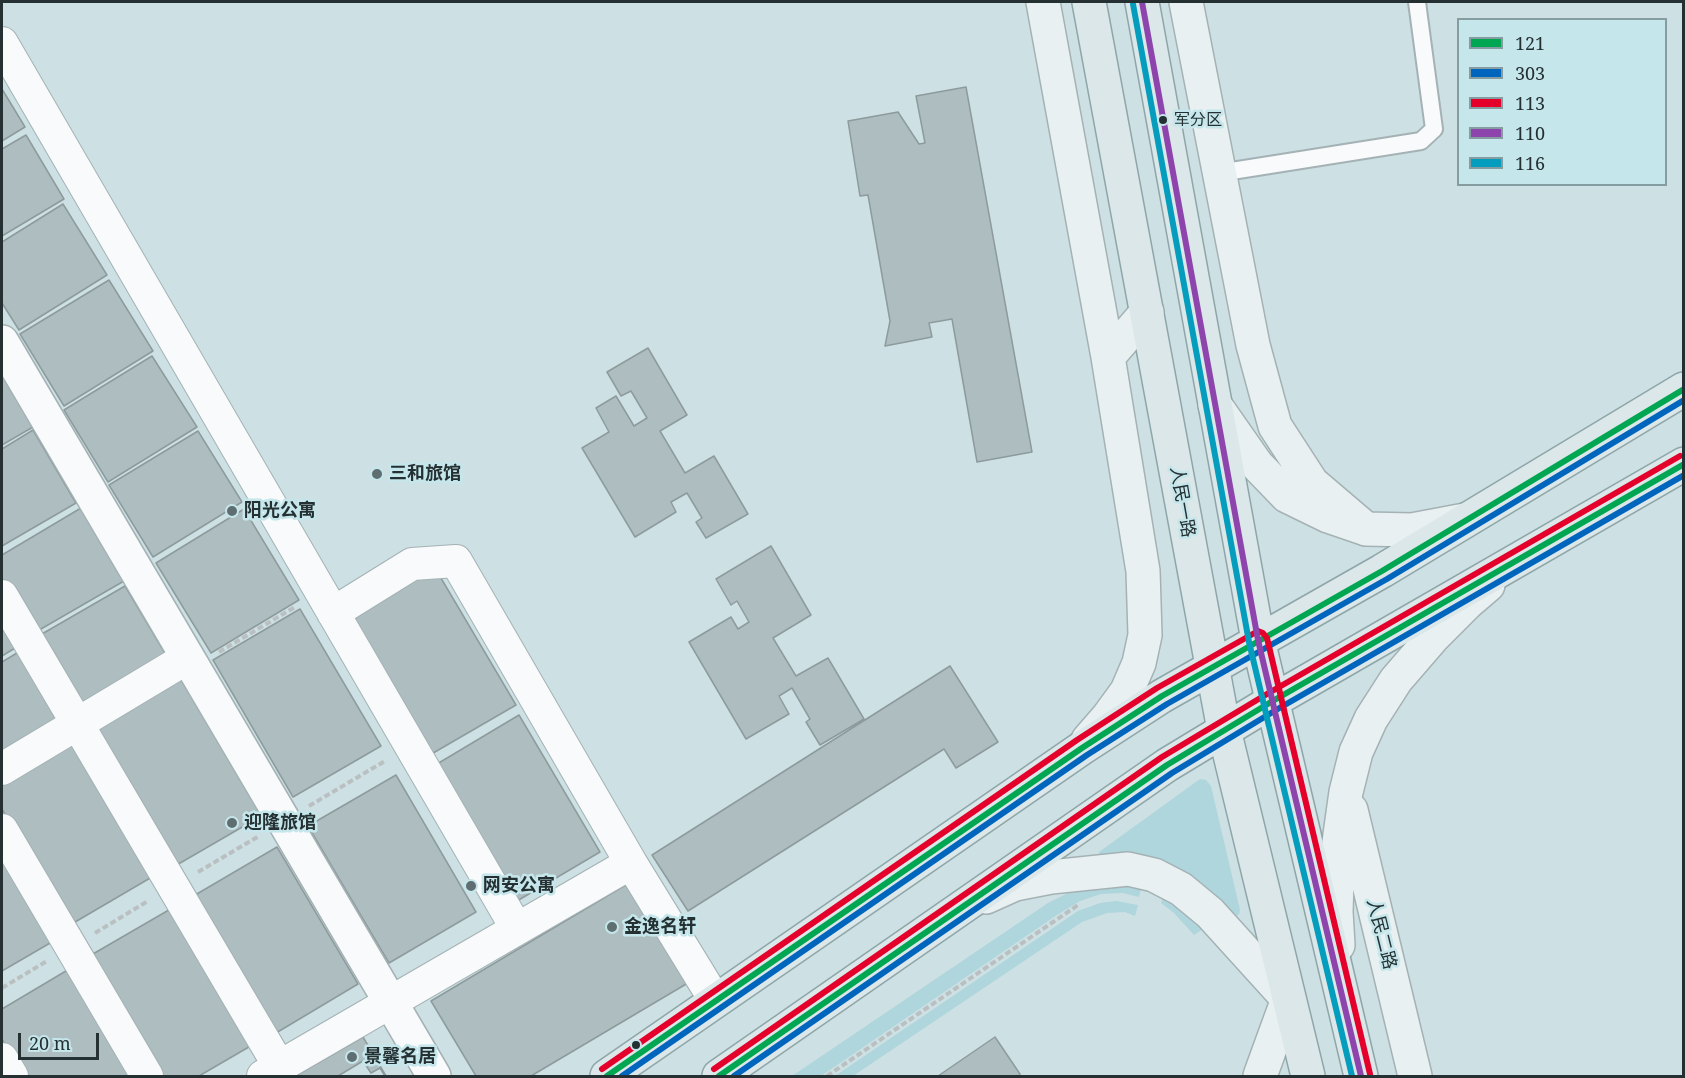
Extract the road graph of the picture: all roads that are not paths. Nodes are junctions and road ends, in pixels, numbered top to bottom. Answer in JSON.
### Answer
{"nodes":[{"id":1,"x":1043,"y":2,"type":"edge"},
{"id":2,"x":1089,"y":2,"type":"edge"},
{"id":3,"x":1142,"y":2,"type":"edge"},
{"id":4,"x":1186,"y":2,"type":"edge"},
{"id":5,"x":1417,"y":2,"type":"edge"},
{"id":6,"x":2,"y":43,"type":"edge"},
{"id":7,"x":1219,"y":173,"type":"junction"},
{"id":8,"x":1147,"y":312,"type":"junction"},
{"id":9,"x":2,"y":342,"type":"edge"},
{"id":10,"x":1107,"y":357,"type":"junction"},
{"id":11,"x":1683,"y":389,"type":"edge"},
{"id":12,"x":1215,"y":405,"type":"junction"},
{"id":13,"x":1683,"y":464,"type":"edge"},
{"id":14,"x":1467,"y":520,"type":"junction"},
{"id":15,"x":1366,"y":529,"type":"junction"},
{"id":16,"x":1523,"y":558,"type":"junction"},
{"id":17,"x":2,"y":596,"type":"edge"},
{"id":18,"x":327,"y":602,"type":"junction"},
{"id":19,"x":1258,"y":640,"type":"junction"},
{"id":20,"x":190,"y":663,"type":"junction"},
{"id":21,"x":1212,"y":667,"type":"junction"},
{"id":22,"x":1271,"y":702,"type":"junction"},
{"id":23,"x":76,"y":724,"type":"junction"},
{"id":24,"x":1224,"y":730,"type":"junction"},
{"id":25,"x":1082,"y":748,"type":"junction"},
{"id":26,"x":2,"y":769,"type":"edge"},
{"id":27,"x":1346,"y":792,"type":"junction"},
{"id":28,"x":2,"y":830,"type":"edge"},
{"id":29,"x":631,"y":863,"type":"junction"},
{"id":30,"x":962,"y":908,"type":"junction"},
{"id":31,"x":517,"y":929,"type":"junction"},
{"id":32,"x":1340,"y":986,"type":"junction"},
{"id":33,"x":1288,"y":999,"type":"junction"},
{"id":34,"x":715,"y":1000,"type":"junction"},
{"id":35,"x":390,"y":1002,"type":"junction"},
{"id":36,"x":2,"y":1059,"type":"edge"},
{"id":37,"x":270,"y":1071,"type":"edge"},
{"id":38,"x":736,"y":1072,"type":"edge"},
{"id":39,"x":12,"y":1077,"type":"edge"},
{"id":40,"x":147,"y":1077,"type":"edge"},
{"id":41,"x":434,"y":1077,"type":"edge"},
{"id":42,"x":607,"y":1077,"type":"edge"},
{"id":43,"x":1260,"y":1077,"type":"edge"},
{"id":44,"x":1308,"y":1077,"type":"edge"},
{"id":45,"x":1361,"y":1077,"type":"edge"},
{"id":46,"x":1415,"y":1077,"type":"edge"}],
"edges":[{"from":1,"to":10,"type":"main road"},
{"from":2,"to":8,"type":"main road","name":"人民一路"},
{"from":3,"to":12,"type":"main road"},
{"from":4,"to":7,"type":"main road"},
{"from":5,"to":7,"type":"lane"},
{"from":6,"to":18,"type":"street"},
{"from":7,"to":15,"type":"main road"},
{"from":8,"to":10,"type":"main road"},
{"from":8,"to":21,"type":"main road","name":"人民一路"},
{"from":9,"to":20,"type":"street"},
{"from":10,"to":25,"type":"main road"},
{"from":11,"to":14,"type":"main road"},
{"from":12,"to":15,"type":"main road"},
{"from":12,"to":19,"type":"main road"},
{"from":13,"to":16,"type":"main road"},
{"from":14,"to":15,"type":"main road"},
{"from":14,"to":19,"type":"main road"},
{"from":16,"to":22,"type":"main road"},
{"from":16,"to":27,"type":"main road"},
{"from":17,"to":23,"type":"street"},
{"from":18,"to":29,"type":"street"},
{"from":18,"to":31,"type":"street"},
{"from":19,"to":21,"type":"main road"},
{"from":19,"to":22,"type":"main road"},
{"from":20,"to":23,"type":"street"},
{"from":20,"to":35,"type":"street"},
{"from":21,"to":24,"type":"main road","name":"人民一路"},
{"from":21,"to":25,"type":"main road"},
{"from":22,"to":24,"type":"main road"},
{"from":22,"to":32,"type":"main road"},
{"from":23,"to":26,"type":"street"},
{"from":23,"to":37,"type":"street"},
{"from":24,"to":30,"type":"main road"},
{"from":24,"to":33,"type":"main road","name":"人民一路"},
{"from":25,"to":34,"type":"main road"},
{"from":27,"to":32,"type":"main road"},
{"from":27,"to":46,"type":"main road","name":"人民二路"},
{"from":28,"to":40,"type":"street"},
{"from":29,"to":31,"type":"street"},
{"from":29,"to":34,"type":"street"},
{"from":30,"to":33,"type":"main road"},
{"from":30,"to":38,"type":"main road"},
{"from":31,"to":35,"type":"street"},
{"from":32,"to":45,"type":"main road"},
{"from":33,"to":43,"type":"main road"},
{"from":33,"to":44,"type":"main road"},
{"from":34,"to":42,"type":"main road"},
{"from":35,"to":37,"type":"street"},
{"from":35,"to":41,"type":"street"},
{"from":36,"to":39,"type":"street"}]}
